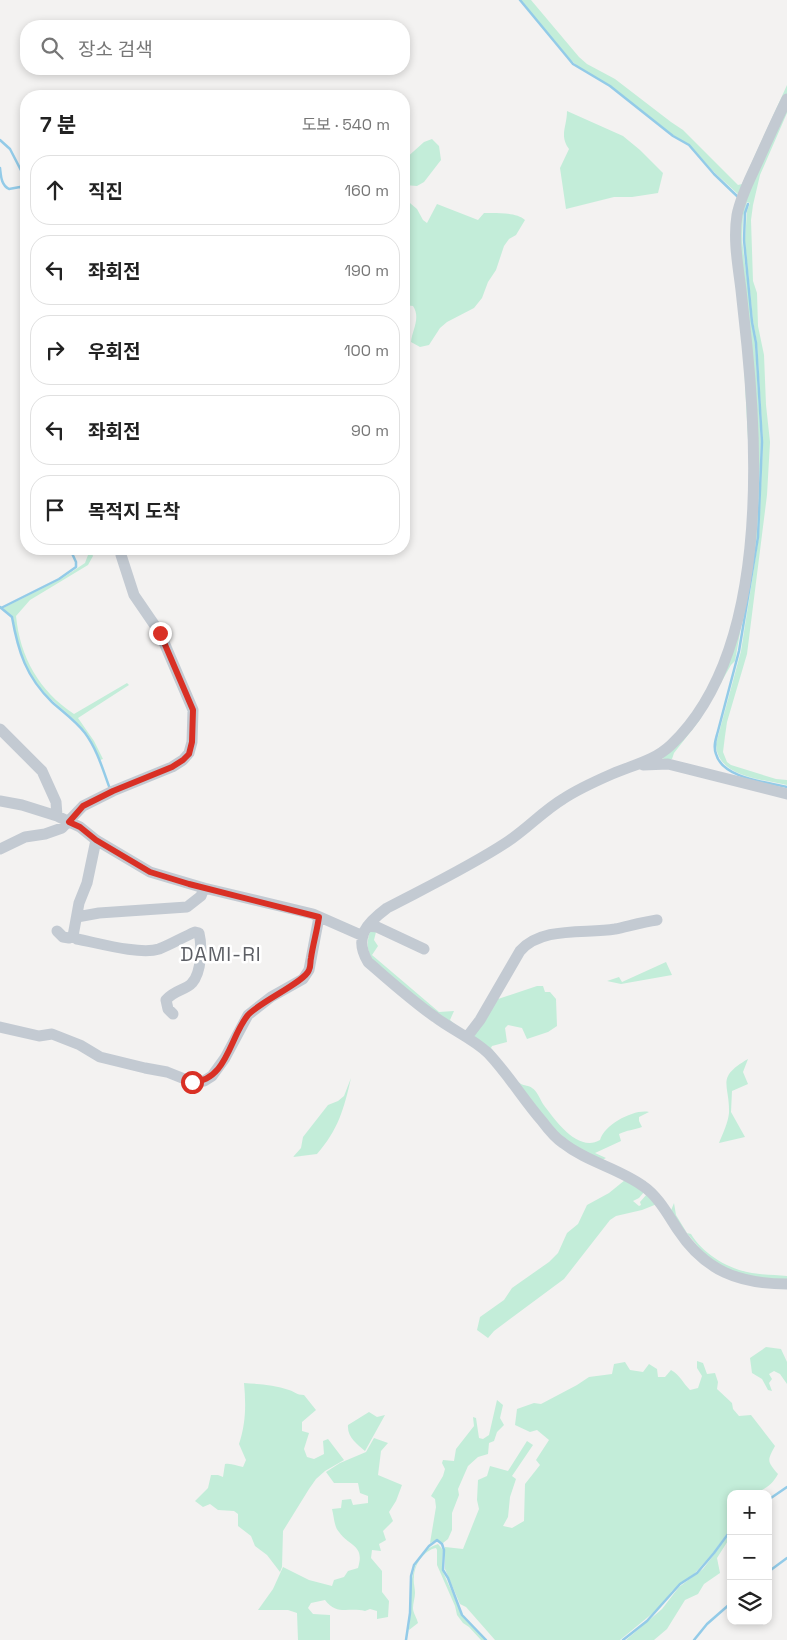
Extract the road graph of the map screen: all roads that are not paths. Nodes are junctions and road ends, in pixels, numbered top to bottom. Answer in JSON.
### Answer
{"nodes":[{"id":1,"x":787,"y":99,"type":"edge"},
{"id":2,"x":121,"y":556,"type":"dead end"},
{"id":3,"x":0,"y":728,"type":"edge"},
{"id":4,"x":638,"y":765,"type":"junction"},
{"id":5,"x":787,"y":794,"type":"edge"},
{"id":6,"x":0,"y":801,"type":"edge"},
{"id":7,"x":58,"y":816,"type":"junction"},
{"id":8,"x":69,"y":822,"type":"junction"},
{"id":9,"x":96,"y":840,"type":"junction"},
{"id":10,"x":0,"y":849,"type":"edge"},
{"id":11,"x":204,"y":888,"type":"junction"},
{"id":12,"x":77,"y":917,"type":"junction"},
{"id":13,"x":319,"y":917,"type":"junction"},
{"id":14,"x":657,"y":920,"type":"dead end"},
{"id":15,"x":57,"y":931,"type":"dead end"},
{"id":16,"x":365,"y":931,"type":"junction"},
{"id":17,"x":73,"y":936,"type":"junction"},
{"id":18,"x":424,"y":949,"type":"dead end"},
{"id":19,"x":173,"y":1014,"type":"dead end"},
{"id":20,"x":0,"y":1027,"type":"edge"},
{"id":21,"x":467,"y":1037,"type":"junction"},
{"id":22,"x":787,"y":1284,"type":"edge"}],
"edges":[{"from":1,"to":4,"type":"street"},
{"from":2,"to":8,"type":"street"},
{"from":3,"to":7,"type":"street"},
{"from":4,"to":5,"type":"street"},
{"from":4,"to":16,"type":"street"},
{"from":6,"to":7,"type":"street"},
{"from":7,"to":8,"type":"street"},
{"from":8,"to":9,"type":"street"},
{"from":8,"to":10,"type":"street"},
{"from":9,"to":11,"type":"street"},
{"from":9,"to":12,"type":"street"},
{"from":11,"to":12,"type":"street"},
{"from":11,"to":13,"type":"street"},
{"from":12,"to":17,"type":"street"},
{"from":13,"to":16,"type":"street"},
{"from":13,"to":20,"type":"street"},
{"from":14,"to":21,"type":"street"},
{"from":15,"to":17,"type":"street"},
{"from":16,"to":18,"type":"street"},
{"from":16,"to":21,"type":"street"},
{"from":17,"to":19,"type":"street"},
{"from":21,"to":22,"type":"street"}]}
